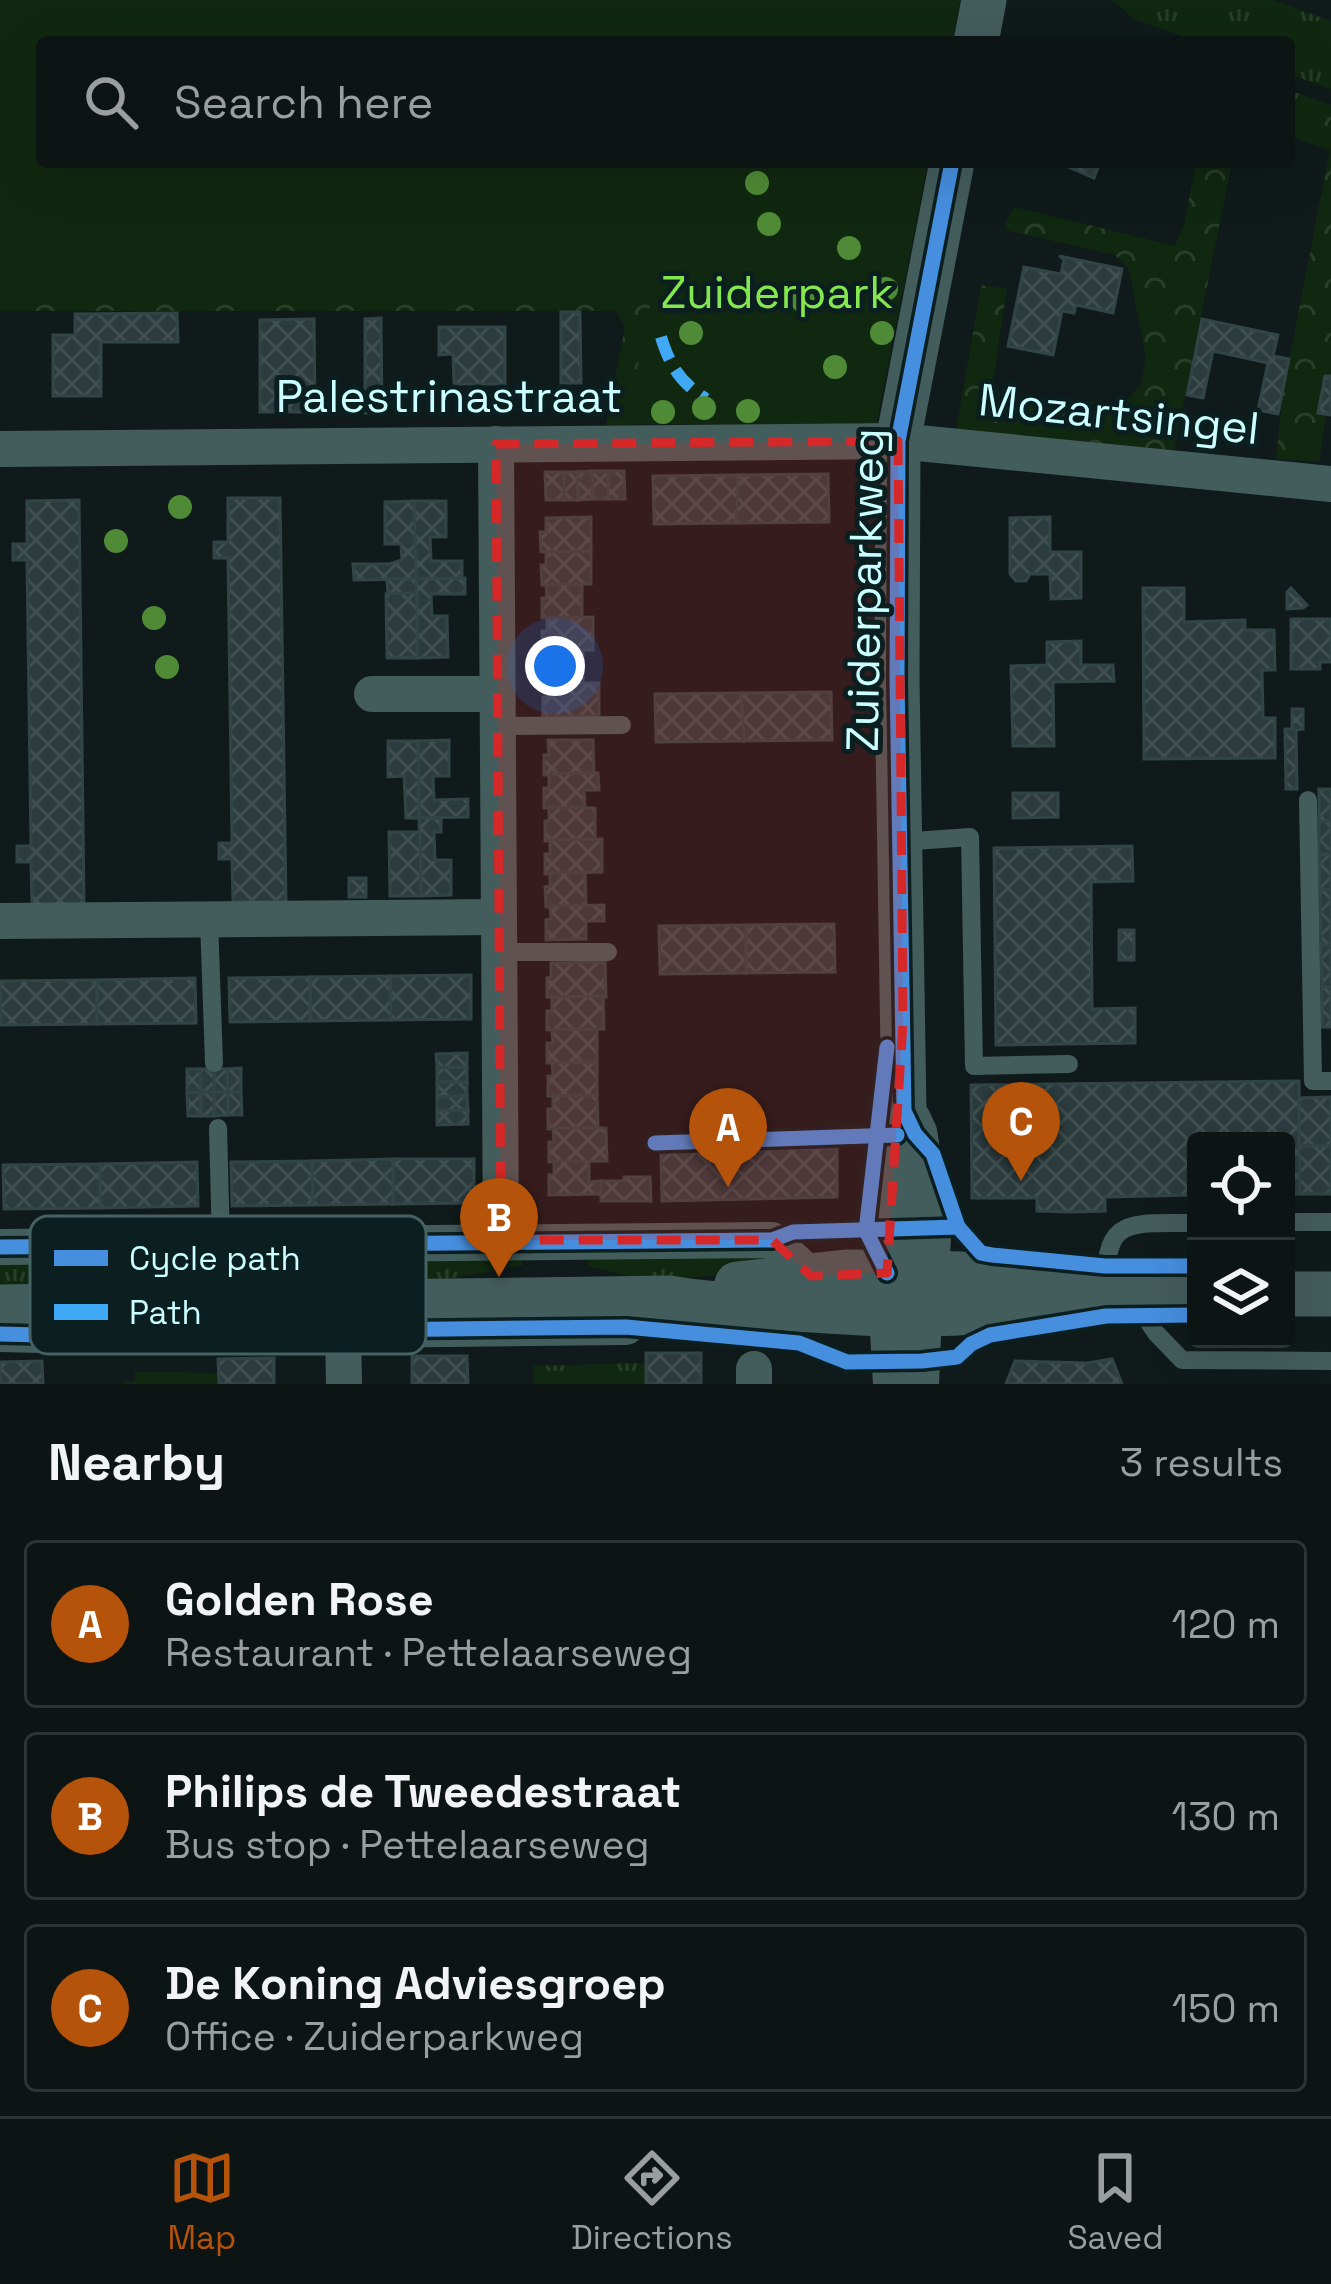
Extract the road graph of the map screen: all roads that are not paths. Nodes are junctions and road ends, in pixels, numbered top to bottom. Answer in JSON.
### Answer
{"nodes":[{"id":1,"x":984,"y":0,"type":"edge"},
{"id":2,"x":977,"y":36,"type":"edge"},
{"id":3,"x":951,"y":168,"type":"edge"},
{"id":4,"x":898,"y":441,"type":"junction"},
{"id":5,"x":496,"y":444,"type":"junction"},
{"id":6,"x":0,"y":448,"type":"edge"},
{"id":7,"x":1331,"y":484,"type":"edge"},
{"id":8,"x":372,"y":694,"type":"dead end"},
{"id":9,"x":497,"y":710,"type":"junction"},
{"id":10,"x":622,"y":725,"type":"dead end"},
{"id":11,"x":1308,"y":800,"type":"dead end"},
{"id":12,"x":900,"y":842,"type":"junction"},
{"id":13,"x":209,"y":920,"type":"junction"},
{"id":14,"x":0,"y":921,"type":"edge"},
{"id":15,"x":499,"y":934,"type":"junction"},
{"id":16,"x":608,"y":952,"type":"dead end"},
{"id":17,"x":214,"y":1063,"type":"dead end"},
{"id":18,"x":1069,"y":1064,"type":"dead end"},
{"id":19,"x":1331,"y":1081,"type":"edge"},
{"id":20,"x":218,"y":1128,"type":"dead end"},
{"id":21,"x":220,"y":1216,"type":"edge"},
{"id":22,"x":1295,"y":1222,"type":"edge"},
{"id":23,"x":1331,"y":1222,"type":"edge"},
{"id":24,"x":1187,"y":1223,"type":"edge"},
{"id":25,"x":501,"y":1240,"type":"junction"},
{"id":26,"x":426,"y":1241,"type":"edge"},
{"id":27,"x":0,"y":1247,"type":"edge"},
{"id":28,"x":30,"y":1247,"type":"edge"},
{"id":29,"x":811,"y":1276,"type":"junction"},
{"id":30,"x":906,"y":1293,"type":"junction"},
{"id":31,"x":1097,"y":1294,"type":"junction"},
{"id":32,"x":1187,"y":1294,"type":"edge"},
{"id":33,"x":1295,"y":1294,"type":"edge"},
{"id":34,"x":1331,"y":1294,"type":"edge"},
{"id":35,"x":0,"y":1307,"type":"edge"},
{"id":36,"x":30,"y":1307,"type":"edge"},
{"id":37,"x":426,"y":1308,"type":"edge"},
{"id":38,"x":647,"y":1308,"type":"junction"},
{"id":39,"x":426,"y":1324,"type":"edge"},
{"id":40,"x":0,"y":1334,"type":"edge"},
{"id":41,"x":30,"y":1335,"type":"edge"},
{"id":42,"x":343,"y":1354,"type":"edge"},
{"id":43,"x":1331,"y":1361,"type":"edge"},
{"id":44,"x":344,"y":1384,"type":"edge"},
{"id":45,"x":891,"y":1384,"type":"edge"},
{"id":46,"x":921,"y":1384,"type":"edge"}],
"edges":[{"from":1,"to":2,"type":"street"},
{"from":3,"to":4,"type":"street","name":"Zuiderparkweg"},
{"from":4,"to":5,"type":"street","name":"Palestrinastraat"},
{"from":4,"to":7,"type":"street","name":"Mozartsingel"},
{"from":4,"to":12,"type":"street","name":"Zuiderparkweg"},
{"from":5,"to":6,"type":"street","name":"Palestrinastraat"},
{"from":5,"to":9,"type":"street"},
{"from":8,"to":9,"type":"street"},
{"from":9,"to":10,"type":"lane"},
{"from":9,"to":15,"type":"street"},
{"from":11,"to":19,"type":"lane"},
{"from":12,"to":18,"type":"lane"},
{"from":12,"to":30,"type":"street","name":"Zuiderparkweg"},
{"from":13,"to":14,"type":"street"},
{"from":13,"to":15,"type":"street"},
{"from":13,"to":17,"type":"lane"},
{"from":15,"to":16,"type":"lane"},
{"from":15,"to":25,"type":"street"},
{"from":20,"to":21,"type":"lane"},
{"from":22,"to":23,"type":"lane"},
{"from":24,"to":31,"type":"lane"},
{"from":25,"to":26,"type":"street"},
{"from":25,"to":29,"type":"street"},
{"from":27,"to":28,"type":"street"},
{"from":29,"to":30,"type":"street"},
{"from":29,"to":38,"type":"street"},
{"from":30,"to":31,"type":"street"},
{"from":30,"to":38,"type":"street"},
{"from":30,"to":45,"type":"street","name":"Zuiderparkweg"},
{"from":30,"to":46,"type":"street","name":"Zuiderparkweg"},
{"from":31,"to":32,"type":"street"},
{"from":31,"to":43,"type":"lane"},
{"from":33,"to":34,"type":"street"},
{"from":35,"to":36,"type":"street"},
{"from":37,"to":38,"type":"street"},
{"from":38,"to":39,"type":"street"},
{"from":40,"to":41,"type":"street"},
{"from":42,"to":44,"type":"street"}]}
